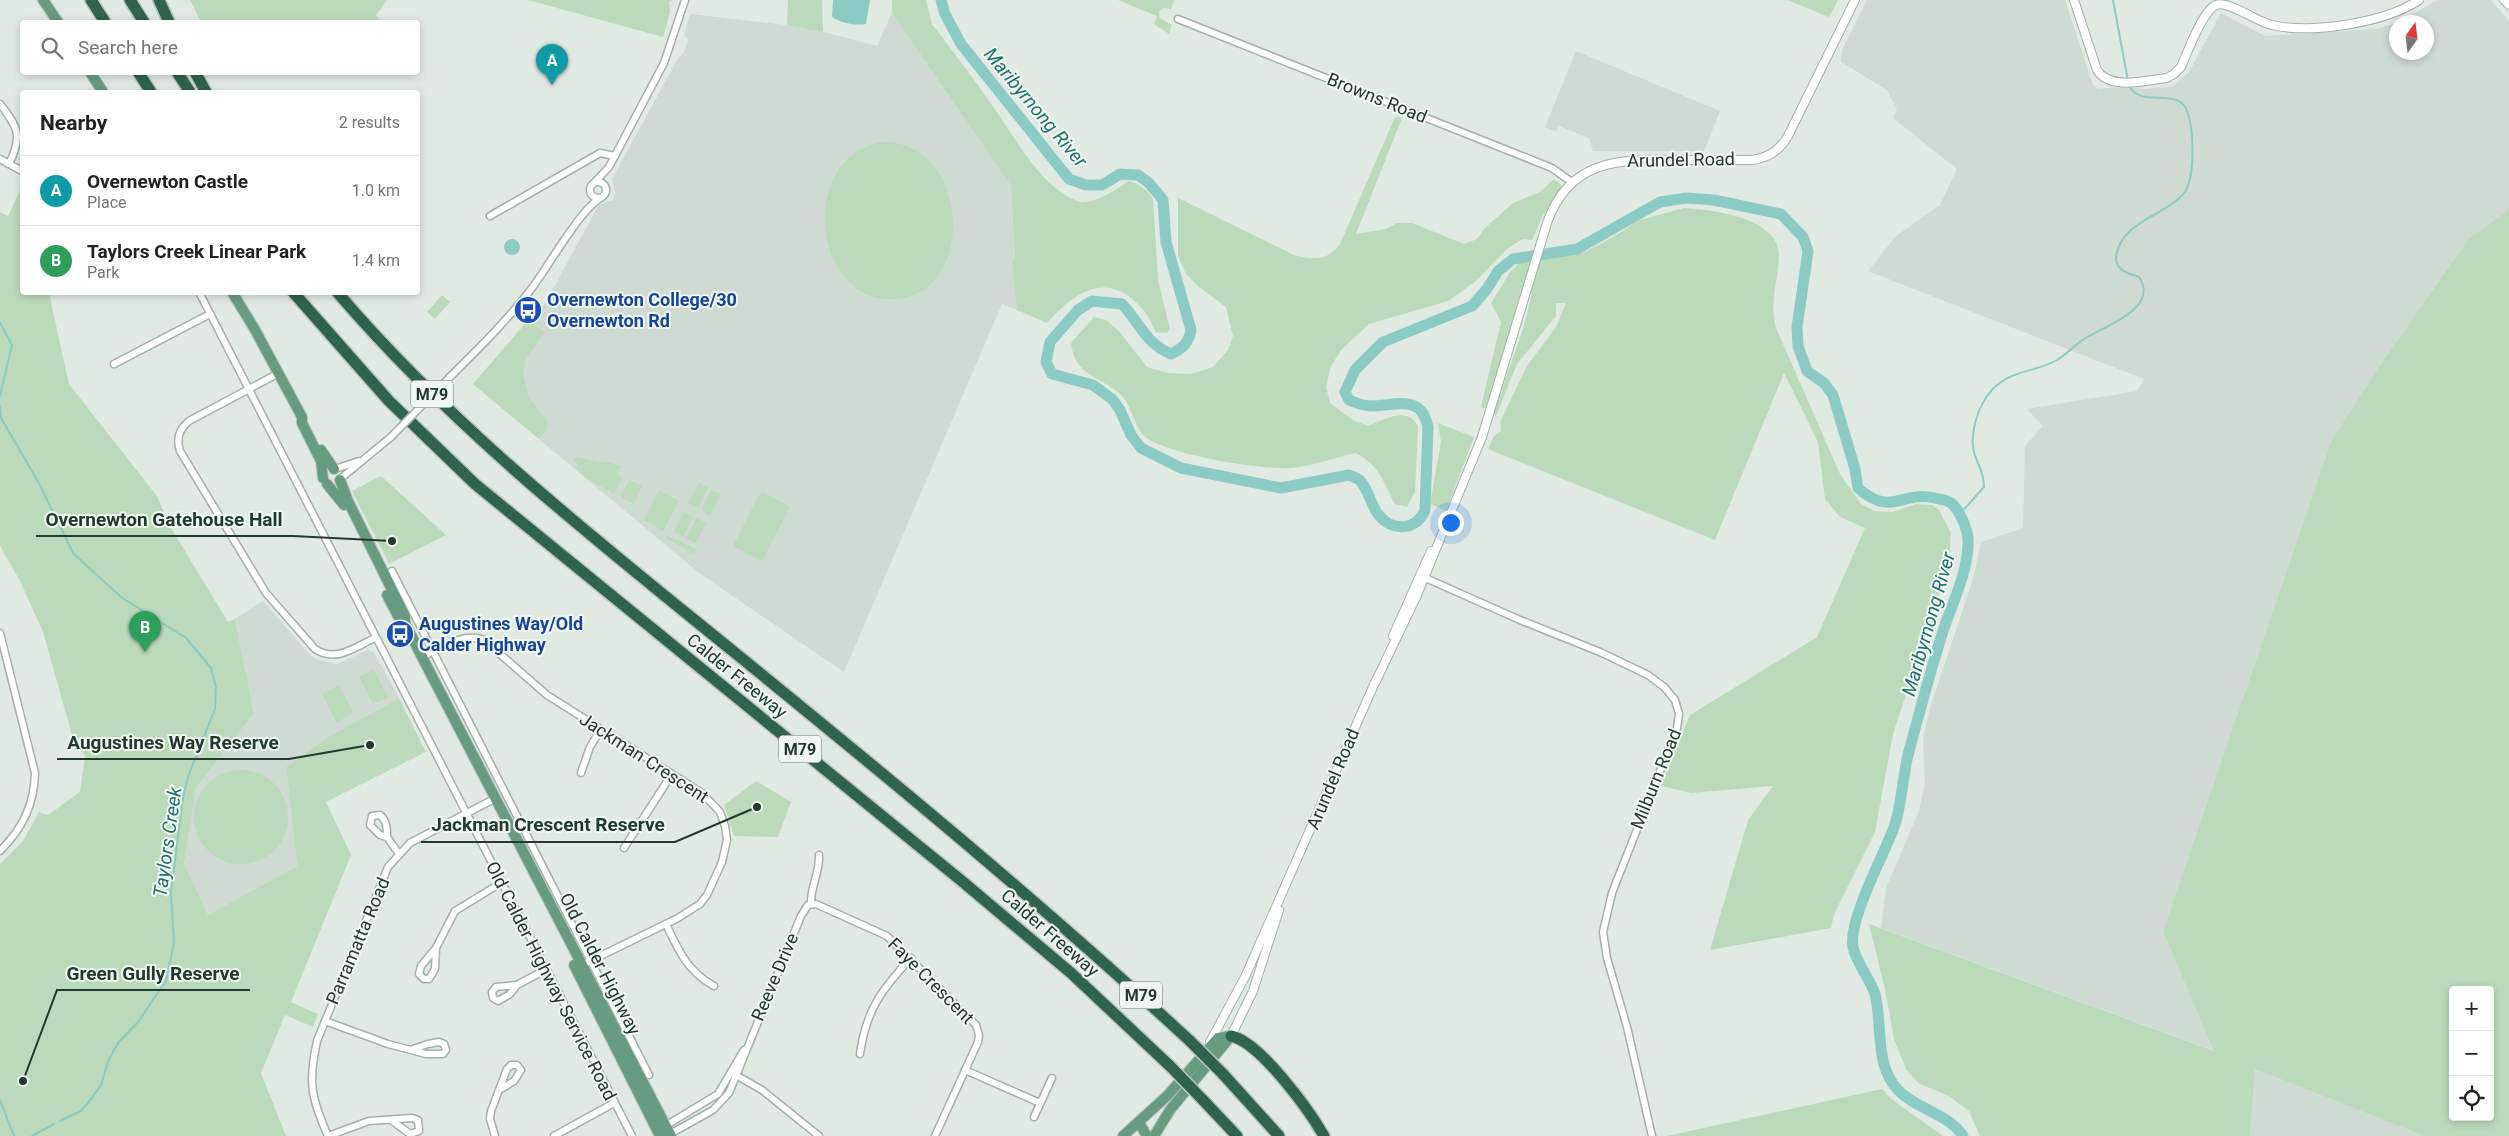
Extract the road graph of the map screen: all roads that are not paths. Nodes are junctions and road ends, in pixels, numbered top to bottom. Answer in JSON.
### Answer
{"nodes":[{"id":1,"x":43,"y":0,"type":"edge"},
{"id":2,"x":91,"y":0,"type":"edge"},
{"id":3,"x":130,"y":0,"type":"edge"},
{"id":4,"x":159,"y":0,"type":"edge"},
{"id":5,"x":685,"y":0,"type":"edge"},
{"id":6,"x":1855,"y":0,"type":"edge"},
{"id":7,"x":2074,"y":0,"type":"edge"},
{"id":8,"x":2419,"y":0,"type":"edge"},
{"id":9,"x":2504,"y":0,"type":"edge"},
{"id":10,"x":2509,"y":5,"type":"edge"},
{"id":11,"x":1178,"y":19,"type":"dead end"},
{"id":12,"x":57,"y":20,"type":"edge"},
{"id":13,"x":104,"y":20,"type":"edge"},
{"id":14,"x":143,"y":20,"type":"edge"},
{"id":15,"x":168,"y":20,"type":"edge"},
{"id":16,"x":92,"y":75,"type":"edge"},
{"id":17,"x":140,"y":75,"type":"edge"},
{"id":18,"x":179,"y":75,"type":"edge"},
{"id":19,"x":197,"y":75,"type":"edge"},
{"id":20,"x":102,"y":90,"type":"edge"},
{"id":21,"x":150,"y":90,"type":"edge"},
{"id":22,"x":189,"y":90,"type":"edge"},
{"id":23,"x":205,"y":90,"type":"edge"},
{"id":24,"x":0,"y":104,"type":"edge"},
{"id":25,"x":0,"y":159,"type":"edge"},
{"id":26,"x":612,"y":161,"type":"junction"},
{"id":27,"x":10,"y":164,"type":"junction"},
{"id":28,"x":20,"y":170,"type":"edge"},
{"id":29,"x":596,"y":182,"type":"junction"},
{"id":30,"x":1573,"y":183,"type":"junction"},
{"id":31,"x":605,"y":186,"type":"junction"},
{"id":32,"x":590,"y":192,"type":"junction"},
{"id":33,"x":601,"y":198,"type":"junction"},
{"id":34,"x":583,"y":215,"type":"junction"},
{"id":35,"x":490,"y":216,"type":"dead end"},
{"id":36,"x":200,"y":295,"type":"edge"},
{"id":37,"x":234,"y":295,"type":"edge"},
{"id":38,"x":296,"y":295,"type":"edge"},
{"id":39,"x":341,"y":295,"type":"edge"},
{"id":40,"x":210,"y":314,"type":"junction"},
{"id":41,"x":114,"y":364,"type":"dead end"},
{"id":42,"x":279,"y":374,"type":"junction"},
{"id":43,"x":248,"y":389,"type":"junction"},
{"id":44,"x":302,"y":417,"type":"junction"},
{"id":45,"x":367,"y":457,"type":"junction"},
{"id":46,"x":337,"y":474,"type":"junction"},
{"id":47,"x":325,"y":481,"type":"junction"},
{"id":48,"x":392,"y":571,"type":"dead end"},
{"id":49,"x":1421,"y":576,"type":"junction"},
{"id":50,"x":405,"y":623,"type":"junction"},
{"id":51,"x":0,"y":633,"type":"edge"},
{"id":52,"x":375,"y":638,"type":"junction"},
{"id":53,"x":435,"y":651,"type":"junction"},
{"id":54,"x":422,"y":658,"type":"junction"},
{"id":55,"x":601,"y":729,"type":"junction"},
{"id":56,"x":581,"y":773,"type":"dead end"},
{"id":57,"x":672,"y":774,"type":"junction"},
{"id":58,"x":496,"y":803,"type":"junction"},
{"id":59,"x":465,"y":813,"type":"junction"},
{"id":60,"x":386,"y":837,"type":"dead end"},
{"id":61,"x":624,"y":848,"type":"dead end"},
{"id":62,"x":0,"y":851,"type":"edge"},
{"id":63,"x":399,"y":854,"type":"junction"},
{"id":64,"x":819,"y":855,"type":"dead end"},
{"id":65,"x":1292,"y":876,"type":"junction"},
{"id":66,"x":501,"y":883,"type":"junction"},
{"id":67,"x":811,"y":904,"type":"junction"},
{"id":68,"x":666,"y":924,"type":"junction"},
{"id":69,"x":436,"y":948,"type":"dead end"},
{"id":70,"x":911,"y":958,"type":"junction"},
{"id":71,"x":583,"y":965,"type":"junction"},
{"id":72,"x":545,"y":970,"type":"junction"},
{"id":73,"x":517,"y":985,"type":"dead end"},
{"id":74,"x":714,"y":986,"type":"dead end"},
{"id":75,"x":324,"y":1021,"type":"junction"},
{"id":76,"x":1231,"y":1036,"type":"junction"},
{"id":77,"x":747,"y":1045,"type":"junction"},
{"id":78,"x":413,"y":1049,"type":"dead end"},
{"id":79,"x":860,"y":1054,"type":"dead end"},
{"id":80,"x":965,"y":1070,"type":"junction"},
{"id":81,"x":730,"y":1073,"type":"junction"},
{"id":82,"x":649,"y":1075,"type":"dead end"},
{"id":83,"x":738,"y":1076,"type":"junction"},
{"id":84,"x":1052,"y":1078,"type":"dead end"},
{"id":85,"x":501,"y":1089,"type":"dead end"},
{"id":86,"x":1167,"y":1096,"type":"junction"},
{"id":87,"x":614,"y":1103,"type":"junction"},
{"id":88,"x":1040,"y":1103,"type":"junction"},
{"id":89,"x":1034,"y":1117,"type":"dead end"},
{"id":90,"x":391,"y":1120,"type":"dead end"},
{"id":91,"x":1139,"y":1123,"type":"junction"},
{"id":92,"x":665,"y":1133,"type":"edge"},
{"id":93,"x":328,"y":1136,"type":"edge"},
{"id":94,"x":496,"y":1136,"type":"edge"},
{"id":95,"x":554,"y":1136,"type":"edge"},
{"id":96,"x":632,"y":1136,"type":"edge"},
{"id":97,"x":819,"y":1136,"type":"edge"},
{"id":98,"x":935,"y":1136,"type":"edge"},
{"id":99,"x":1123,"y":1136,"type":"edge"},
{"id":100,"x":1147,"y":1136,"type":"edge"},
{"id":101,"x":1154,"y":1136,"type":"edge"},
{"id":102,"x":1237,"y":1136,"type":"edge"},
{"id":103,"x":1279,"y":1136,"type":"edge"},
{"id":104,"x":1324,"y":1136,"type":"edge"},
{"id":105,"x":1652,"y":1136,"type":"edge"}],
"edges":[{"from":1,"to":12,"type":"main road"},
{"from":2,"to":13,"type":"highway"},
{"from":3,"to":14,"type":"highway"},
{"from":4,"to":15,"type":"highway"},
{"from":5,"to":26,"type":"street"},
{"from":6,"to":30,"type":"street","name":"Arundel Road"},
{"from":7,"to":8,"type":"street"},
{"from":9,"to":10,"type":"street"},
{"from":11,"to":30,"type":"street","name":"Browns Road"},
{"from":16,"to":20,"type":"main road"},
{"from":17,"to":21,"type":"highway"},
{"from":18,"to":22,"type":"highway"},
{"from":19,"to":23,"type":"highway"},
{"from":24,"to":27,"type":"street"},
{"from":25,"to":27,"type":"street"},
{"from":26,"to":29,"type":"street"},
{"from":26,"to":31,"type":"street"},
{"from":26,"to":35,"type":"street"},
{"from":27,"to":28,"type":"street"},
{"from":29,"to":31,"type":"street"},
{"from":29,"to":32,"type":"street"},
{"from":30,"to":49,"type":"street","name":"Arundel Road"},
{"from":31,"to":33,"type":"street"},
{"from":32,"to":33,"type":"street"},
{"from":32,"to":34,"type":"street"},
{"from":33,"to":34,"type":"street"},
{"from":34,"to":45,"type":"street","bridge":true},
{"from":36,"to":40,"type":"street","name":"Old Calder Highway Service Road"},
{"from":37,"to":42,"type":"main road","name":"Old Calder Highway"},
{"from":38,"to":102,"type":"highway","name":"Calder Freeway","number":"M79","bridge":true},
{"from":39,"to":103,"type":"highway","name":"Calder Freeway","number":"M79","bridge":true},
{"from":40,"to":41,"type":"street"},
{"from":40,"to":43,"type":"street","name":"Old Calder Highway Service Road"},
{"from":42,"to":43,"type":"street"},
{"from":42,"to":44,"type":"main road","name":"Old Calder Highway"},
{"from":43,"to":52,"type":"street","name":"Old Calder Highway Service Road"},
{"from":43,"to":52,"type":"street"},
{"from":44,"to":46,"type":"main road","name":"Old Calder Highway"},
{"from":44,"to":47,"type":"main road","name":"Old Calder Highway"},
{"from":45,"to":46,"type":"street"},
{"from":45,"to":46,"type":"street"},
{"from":46,"to":47,"type":"main road"},
{"from":46,"to":47,"type":"main road"},
{"from":46,"to":50,"type":"main road","name":"Old Calder Highway"},
{"from":47,"to":50,"type":"main road","name":"Old Calder Highway"},
{"from":48,"to":53,"type":"street"},
{"from":49,"to":65,"type":"street","name":"Arundel Road"},
{"from":49,"to":105,"type":"street","name":"Milburn Road"},
{"from":50,"to":54,"type":"main road","name":"Old Calder Highway"},
{"from":51,"to":62,"type":"street"},
{"from":52,"to":59,"type":"street","name":"Old Calder Highway Service Road"},
{"from":53,"to":54,"type":"street","name":"Jackman Crescent"},
{"from":53,"to":55,"type":"street","name":"Jackman Crescent"},
{"from":53,"to":71,"type":"street"},
{"from":54,"to":58,"type":"main road","name":"Old Calder Highway"},
{"from":55,"to":56,"type":"street"},
{"from":55,"to":57,"type":"street","name":"Jackman Crescent"},
{"from":57,"to":61,"type":"street"},
{"from":57,"to":68,"type":"street","name":"Jackman Crescent"},
{"from":58,"to":59,"type":"street","name":"Parramatta Road"},
{"from":58,"to":71,"type":"main road","name":"Old Calder Highway"},
{"from":59,"to":63,"type":"street","name":"Parramatta Road"},
{"from":59,"to":66,"type":"street","name":"Old Calder Highway Service Road"},
{"from":60,"to":63,"type":"street"},
{"from":63,"to":75,"type":"street","name":"Parramatta Road"},
{"from":64,"to":67,"type":"street"},
{"from":65,"to":76,"type":"street","name":"Arundel Road"},
{"from":65,"to":86,"type":"street","name":"Arundel Road"},
{"from":66,"to":69,"type":"street"},
{"from":66,"to":72,"type":"street","name":"Old Calder Highway Service Road"},
{"from":67,"to":70,"type":"street","name":"Faye Crescent"},
{"from":67,"to":77,"type":"street","name":"Reeve Drive"},
{"from":68,"to":71,"type":"street","name":"Jackman Crescent"},
{"from":68,"to":74,"type":"street"},
{"from":70,"to":79,"type":"street"},
{"from":70,"to":80,"type":"street","name":"Faye Crescent"},
{"from":71,"to":82,"type":"street"},
{"from":71,"to":92,"type":"main road","name":"Old Calder Highway"},
{"from":72,"to":73,"type":"street"},
{"from":72,"to":87,"type":"street","name":"Old Calder Highway Service Road"},
{"from":75,"to":78,"type":"street"},
{"from":75,"to":93,"type":"street","name":"Parramatta Road"},
{"from":76,"to":86,"type":"main road"},
{"from":76,"to":101,"type":"main road"},
{"from":76,"to":104,"type":"highway"},
{"from":77,"to":81,"type":"street","name":"Reeve Drive"},
{"from":77,"to":83,"type":"street","name":"Reeve Drive"},
{"from":80,"to":88,"type":"street"},
{"from":80,"to":98,"type":"street","name":"Faye Crescent"},
{"from":81,"to":83,"type":"street"},
{"from":81,"to":92,"type":"street","name":"Reeve Drive"},
{"from":83,"to":92,"type":"street","name":"Reeve Drive"},
{"from":83,"to":97,"type":"street"},
{"from":84,"to":88,"type":"street"},
{"from":85,"to":94,"type":"street"},
{"from":86,"to":91,"type":"main road"},
{"from":87,"to":95,"type":"street"},
{"from":87,"to":96,"type":"street","name":"Old Calder Highway Service Road"},
{"from":88,"to":89,"type":"street"},
{"from":90,"to":93,"type":"street"},
{"from":91,"to":99,"type":"main road"},
{"from":91,"to":100,"type":"main road"}]}
